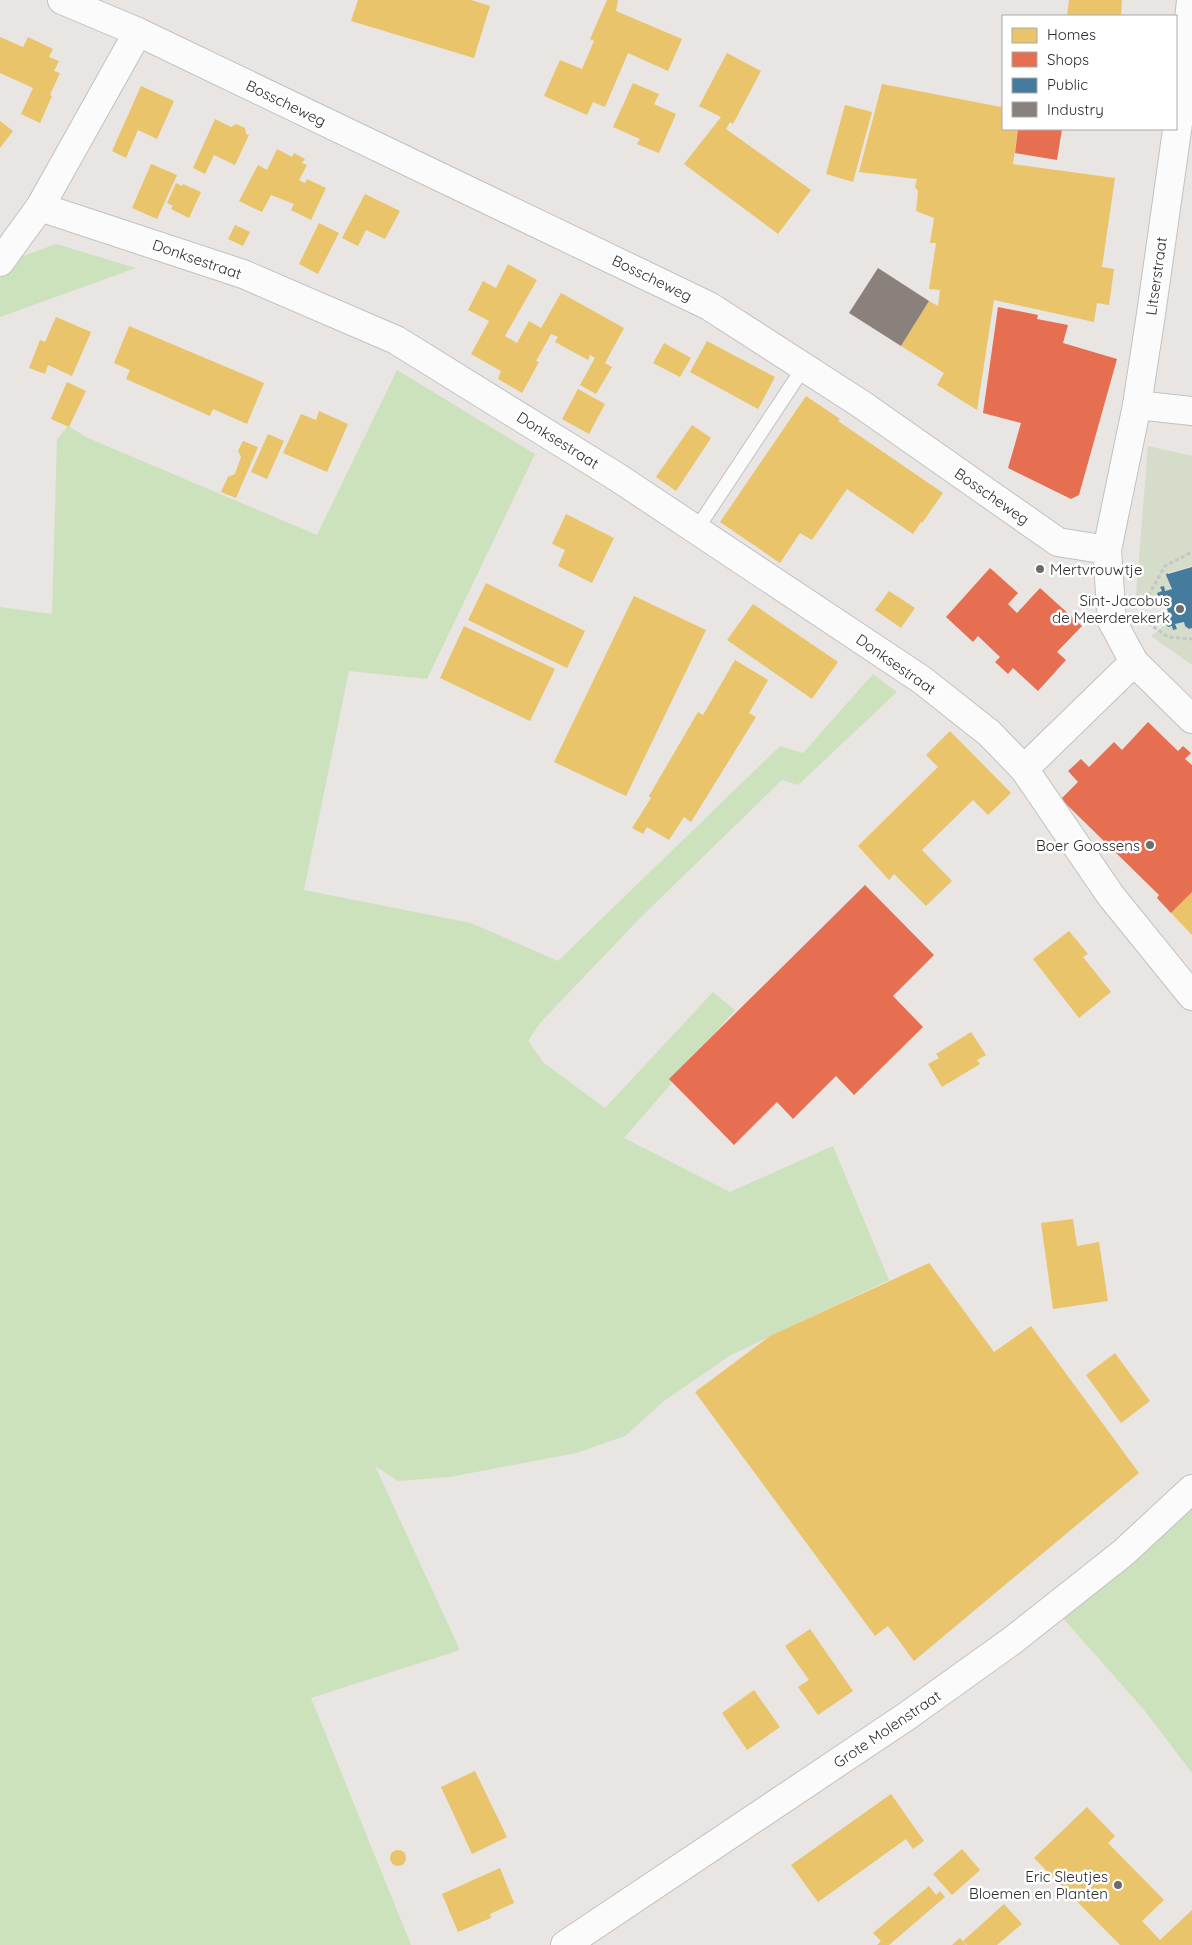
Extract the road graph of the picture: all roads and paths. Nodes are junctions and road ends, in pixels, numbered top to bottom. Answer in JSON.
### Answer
{"nodes":[{"id":1,"x":62,"y":0,"type":"edge"},
{"id":2,"x":1191,"y":0,"type":"edge"},
{"id":3,"x":138,"y":32,"type":"junction"},
{"id":4,"x":1177,"y":130,"type":"edge"},
{"id":5,"x":1177,"y":130,"type":"edge"},
{"id":6,"x":40,"y":207,"type":"junction"},
{"id":7,"x":0,"y":262,"type":"edge"},
{"id":8,"x":804,"y":367,"type":"junction"},
{"id":9,"x":1137,"y":406,"type":"junction"},
{"id":10,"x":1192,"y":411,"type":"edge"},
{"id":11,"x":696,"y":530,"type":"junction"},
{"id":12,"x":1107,"y":550,"type":"junction"},
{"id":13,"x":1192,"y":552,"type":"edge"},
{"id":14,"x":1125,"y":619,"type":"junction"},
{"id":15,"x":1192,"y":639,"type":"edge"},
{"id":16,"x":1134,"y":662,"type":"junction"},
{"id":17,"x":1192,"y":719,"type":"edge"},
{"id":18,"x":1024,"y":769,"type":"junction"},
{"id":19,"x":1192,"y":996,"type":"edge"},
{"id":20,"x":1192,"y":1490,"type":"edge"},
{"id":21,"x":565,"y":1945,"type":"edge"}],
"edges":[{"from":1,"to":3,"type":"street","name":"Bosscheweg"},
{"from":2,"to":5,"type":"street","name":"Litserstraat"},
{"from":3,"to":6,"type":"street"},
{"from":3,"to":8,"type":"street","name":"Bosscheweg"},
{"from":4,"to":9,"type":"street","name":"Litserstraat"},
{"from":6,"to":7,"type":"street"},
{"from":6,"to":11,"type":"street","name":"Donksestraat"},
{"from":8,"to":11,"type":"lane"},
{"from":8,"to":12,"type":"street","name":"Bosscheweg"},
{"from":9,"to":10,"type":"street"},
{"from":9,"to":12,"type":"street","name":"Litserstraat"},
{"from":11,"to":18,"type":"street","name":"Donksestraat"},
{"from":12,"to":14,"type":"street"},
{"from":13,"to":14,"type":"path"},
{"from":14,"to":15,"type":"path"},
{"from":14,"to":16,"type":"street"},
{"from":16,"to":17,"type":"street"},
{"from":16,"to":18,"type":"street"},
{"from":18,"to":19,"type":"street","name":"Donksestraat"},
{"from":20,"to":21,"type":"street","name":"Grote Molenstraat"}]}
